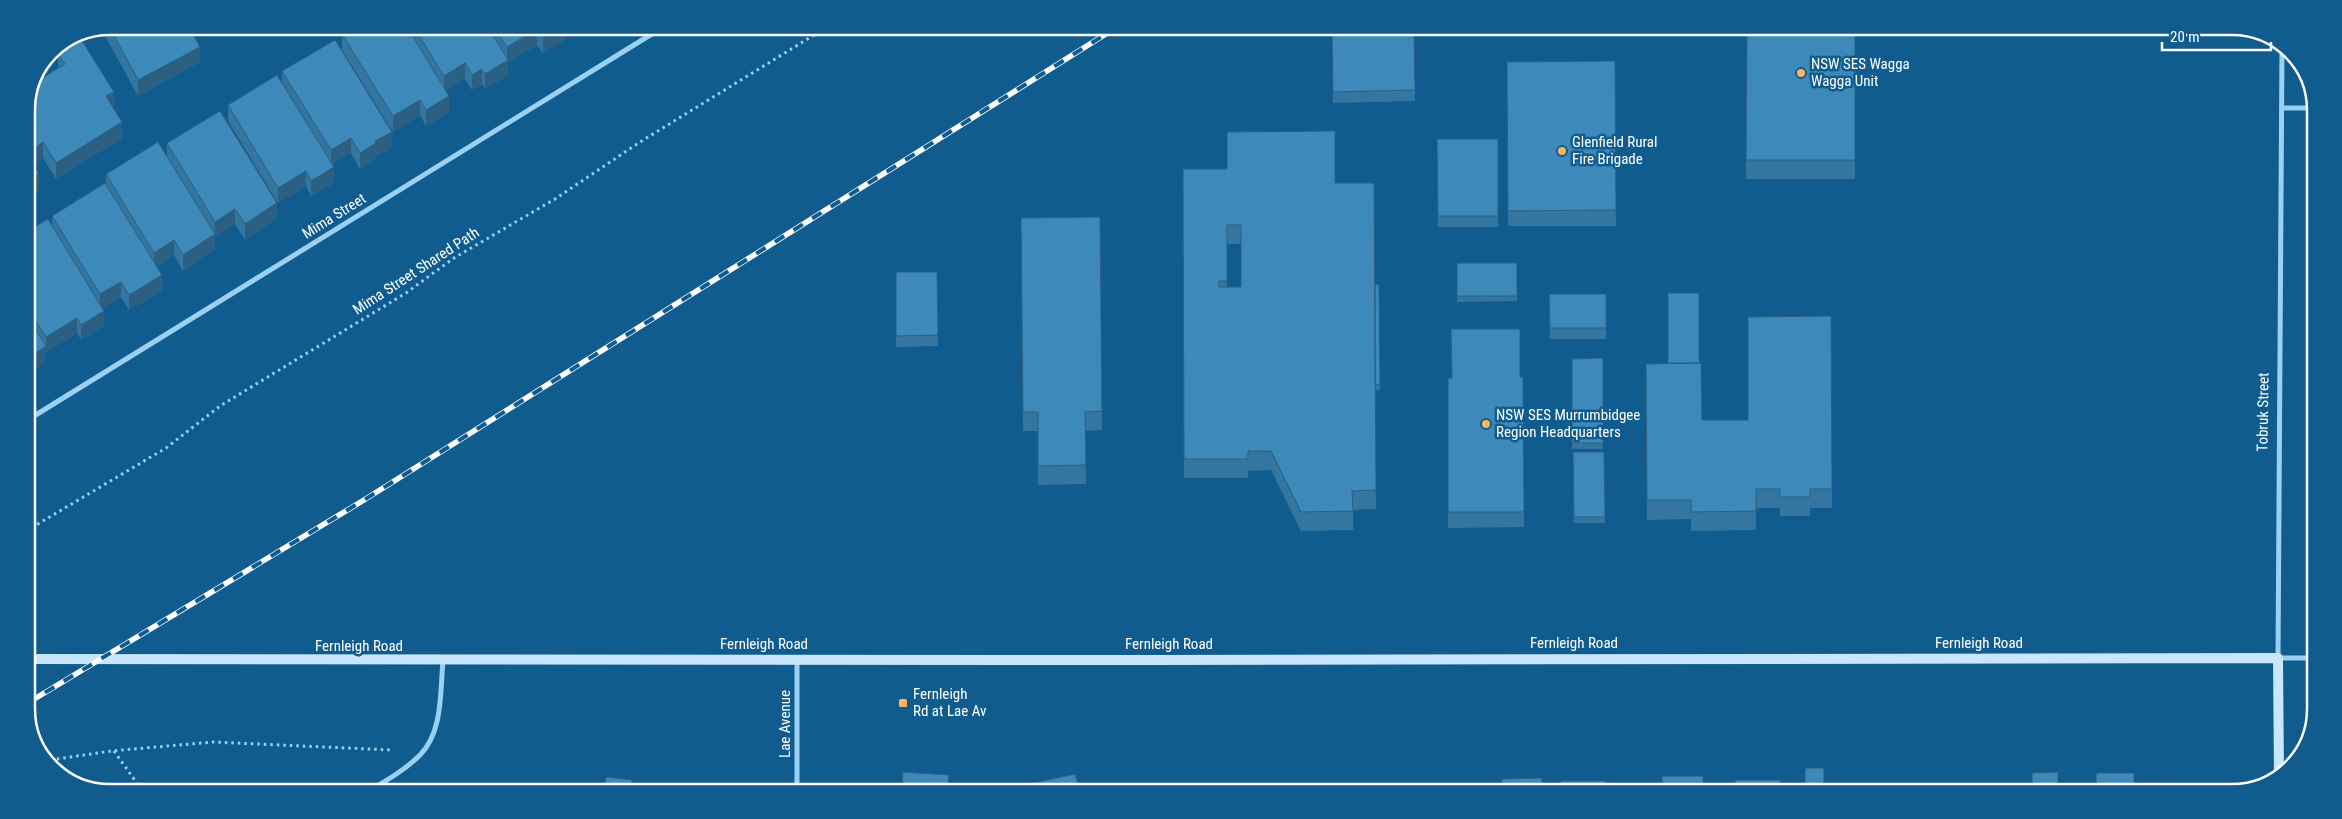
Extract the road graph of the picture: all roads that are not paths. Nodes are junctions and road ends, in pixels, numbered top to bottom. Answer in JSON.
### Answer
{"nodes":[{"id":1,"x":650,"y":35,"type":"edge"},
{"id":2,"x":2282,"y":55,"type":"edge"},
{"id":3,"x":2282,"y":108,"type":"junction"},
{"id":4,"x":2307,"y":108,"type":"edge"},
{"id":5,"x":35,"y":415,"type":"edge"},
{"id":6,"x":2278,"y":658,"type":"junction"},
{"id":7,"x":2307,"y":658,"type":"edge"},
{"id":8,"x":35,"y":659,"type":"edge"},
{"id":9,"x":797,"y":659,"type":"junction"},
{"id":10,"x":443,"y":662,"type":"junction"},
{"id":11,"x":2279,"y":768,"type":"edge"},
{"id":12,"x":380,"y":784,"type":"edge"},
{"id":13,"x":797,"y":784,"type":"edge"}],
"edges":[{"from":1,"to":5,"type":"street","name":"Mima Street"},
{"from":2,"to":3,"type":"street","name":"Tobruk Street"},
{"from":3,"to":4,"type":"street"},
{"from":3,"to":6,"type":"street","name":"Tobruk Street"},
{"from":6,"to":7,"type":"street","name":"Fernleigh Road"},
{"from":6,"to":9,"type":"street","name":"Fernleigh Road"},
{"from":6,"to":11,"type":"street","name":"Tobruk Street"},
{"from":8,"to":10,"type":"street","name":"Fernleigh Road"},
{"from":9,"to":10,"type":"street","name":"Fernleigh Road"},
{"from":9,"to":13,"type":"street","name":"Lae Avenue"},
{"from":10,"to":12,"type":"street"}]}
